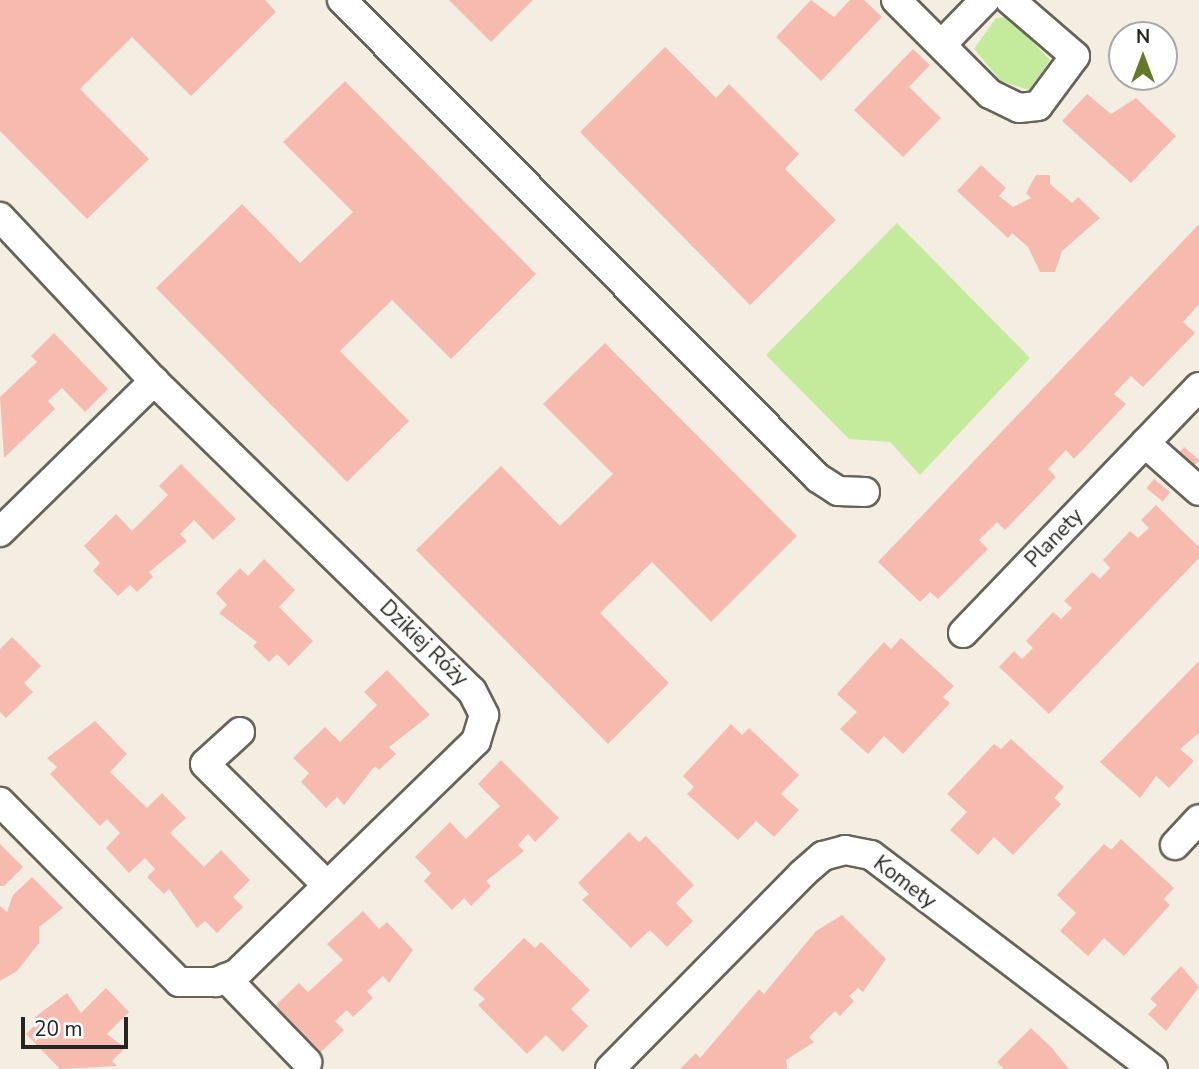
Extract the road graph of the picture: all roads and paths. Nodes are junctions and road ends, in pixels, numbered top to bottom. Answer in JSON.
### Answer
{"nodes":[{"id":1,"x":342,"y":0,"type":"edge"},
{"id":2,"x":896,"y":0,"type":"edge"},
{"id":3,"x":985,"y":0,"type":"edge"},
{"id":4,"x":1010,"y":0,"type":"edge"},
{"id":5,"x":942,"y":44,"type":"junction"},
{"id":6,"x":0,"y":217,"type":"edge"},
{"id":7,"x":154,"y":381,"type":"junction"},
{"id":8,"x":1199,"y":387,"type":"edge"},
{"id":9,"x":1145,"y":443,"type":"junction"},
{"id":10,"x":1199,"y":491,"type":"edge"},
{"id":11,"x":865,"y":492,"type":"dead end"},
{"id":12,"x":0,"y":532,"type":"edge"},
{"id":13,"x":963,"y":633,"type":"dead end"},
{"id":14,"x":240,"y":732,"type":"dead end"},
{"id":15,"x":0,"y":802,"type":"edge"},
{"id":16,"x":1199,"y":819,"type":"edge"},
{"id":17,"x":1175,"y":845,"type":"dead end"},
{"id":18,"x":325,"y":883,"type":"junction"},
{"id":19,"x":226,"y":978,"type":"junction"},
{"id":20,"x":307,"y":1062,"type":"dead end"},
{"id":21,"x":610,"y":1069,"type":"edge"},
{"id":22,"x":1153,"y":1069,"type":"edge"}],
"edges":[{"from":1,"to":11,"type":"street"},
{"from":2,"to":5,"type":"street"},
{"from":3,"to":5,"type":"street"},
{"from":4,"to":5,"type":"street"},
{"from":6,"to":7,"type":"street","name":"Dzikiej Róży"},
{"from":7,"to":12,"type":"street"},
{"from":7,"to":18,"type":"street","name":"Dzikiej Róży"},
{"from":8,"to":9,"type":"street","name":"Planety"},
{"from":9,"to":10,"type":"street"},
{"from":9,"to":13,"type":"street","name":"Planety"},
{"from":14,"to":18,"type":"street"},
{"from":15,"to":19,"type":"street"},
{"from":16,"to":17,"type":"street"},
{"from":18,"to":19,"type":"street","name":"Dzikiej Róży"},
{"from":19,"to":20,"type":"street"},
{"from":21,"to":22,"type":"street","name":"Komety"}]}
